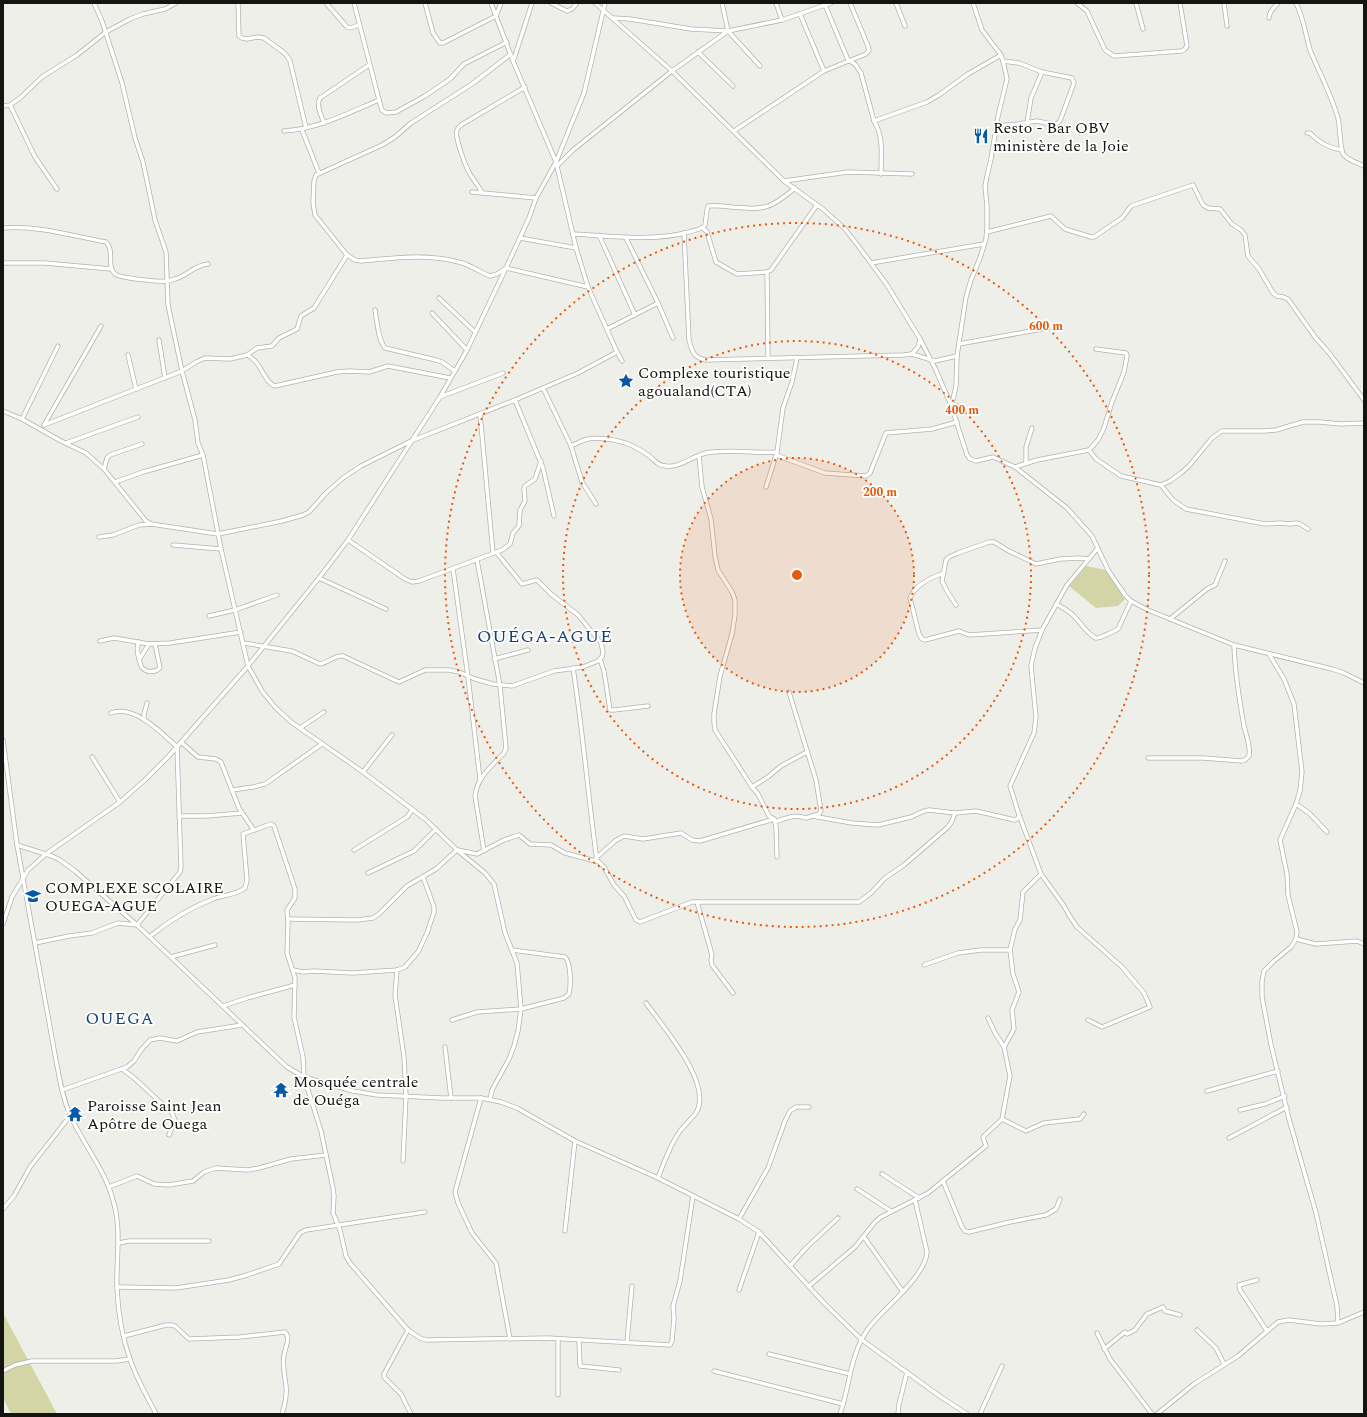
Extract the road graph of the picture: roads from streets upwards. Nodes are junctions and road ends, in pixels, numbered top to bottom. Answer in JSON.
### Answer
{"nodes":[{"id":1,"x":94,"y":3,"type":"edge"},
{"id":2,"x":176,"y":3,"type":"edge"},
{"id":3,"x":238,"y":3,"type":"edge"},
{"id":4,"x":326,"y":3,"type":"edge"},
{"id":5,"x":354,"y":3,"type":"edge"},
{"id":6,"x":425,"y":3,"type":"edge"},
{"id":7,"x":491,"y":3,"type":"edge"},
{"id":8,"x":501,"y":3,"type":"edge"},
{"id":9,"x":532,"y":3,"type":"edge"},
{"id":10,"x":550,"y":3,"type":"edge"},
{"id":11,"x":577,"y":3,"type":"edge"},
{"id":12,"x":595,"y":3,"type":"edge"},
{"id":13,"x":604,"y":3,"type":"edge"},
{"id":14,"x":722,"y":3,"type":"edge"},
{"id":15,"x":776,"y":3,"type":"edge"},
{"id":16,"x":830,"y":3,"type":"edge"},
{"id":17,"x":850,"y":3,"type":"edge"},
{"id":18,"x":896,"y":3,"type":"edge"},
{"id":19,"x":973,"y":3,"type":"edge"},
{"id":20,"x":1077,"y":3,"type":"edge"},
{"id":21,"x":1136,"y":3,"type":"edge"},
{"id":22,"x":1180,"y":3,"type":"edge"},
{"id":23,"x":1224,"y":3,"type":"edge"},
{"id":24,"x":1278,"y":3,"type":"edge"},
{"id":25,"x":1296,"y":3,"type":"edge"},
{"id":26,"x":825,"y":5,"type":"junction"},
{"id":27,"x":604,"y":10,"type":"junction"},
{"id":28,"x":800,"y":14,"type":"junction"},
{"id":29,"x":496,"y":16,"type":"junction"},
{"id":30,"x":613,"y":18,"type":"junction"},
{"id":31,"x":1269,"y":18,"type":"dead end"},
{"id":32,"x":782,"y":20,"type":"junction"},
{"id":33,"x":359,"y":25,"type":"junction"},
{"id":34,"x":905,"y":26,"type":"dead end"},
{"id":35,"x":1227,"y":26,"type":"dead end"},
{"id":36,"x":1143,"y":29,"type":"dead end"},
{"id":37,"x":728,"y":31,"type":"junction"},
{"id":38,"x":106,"y":32,"type":"junction"},
{"id":39,"x":507,"y":42,"type":"junction"},
{"id":40,"x":698,"y":52,"type":"junction"},
{"id":41,"x":511,"y":54,"type":"junction"},
{"id":42,"x":1001,"y":54,"type":"junction"},
{"id":43,"x":513,"y":60,"type":"junction"},
{"id":44,"x":848,"y":60,"type":"junction"},
{"id":45,"x":1003,"y":61,"type":"junction"},
{"id":46,"x":369,"y":65,"type":"junction"},
{"id":47,"x":760,"y":66,"type":"dead end"},
{"id":48,"x":672,"y":71,"type":"junction"},
{"id":49,"x":824,"y":71,"type":"junction"},
{"id":50,"x":1042,"y":72,"type":"junction"},
{"id":51,"x":733,"y":86,"type":"dead end"},
{"id":52,"x":525,"y":88,"type":"junction"},
{"id":53,"x":379,"y":100,"type":"junction"},
{"id":54,"x":10,"y":105,"type":"junction"},
{"id":55,"x":3,"y":106,"type":"edge"},
{"id":56,"x":874,"y":121,"type":"junction"},
{"id":57,"x":324,"y":123,"type":"junction"},
{"id":58,"x":1027,"y":123,"type":"junction"},
{"id":59,"x":996,"y":125,"type":"junction"},
{"id":60,"x":306,"y":128,"type":"junction"},
{"id":61,"x":302,"y":130,"type":"junction"},
{"id":62,"x":284,"y":131,"type":"dead end"},
{"id":63,"x":734,"y":131,"type":"junction"},
{"id":64,"x":1308,"y":134,"type":"dead end"},
{"id":65,"x":1342,"y":150,"type":"junction"},
{"id":66,"x":556,"y":164,"type":"junction"},
{"id":67,"x":1364,"y":166,"type":"edge"},
{"id":68,"x":319,"y":173,"type":"junction"},
{"id":69,"x":881,"y":174,"type":"junction"},
{"id":70,"x":912,"y":174,"type":"dead end"},
{"id":71,"x":784,"y":180,"type":"junction"},
{"id":72,"x":795,"y":188,"type":"junction"},
{"id":73,"x":57,"y":189,"type":"dead end"},
{"id":74,"x":472,"y":192,"type":"dead end"},
{"id":75,"x":482,"y":193,"type":"junction"},
{"id":76,"x":536,"y":198,"type":"junction"},
{"id":77,"x":817,"y":205,"type":"junction"},
{"id":78,"x":3,"y":228,"type":"edge"},
{"id":79,"x":703,"y":228,"type":"junction"},
{"id":80,"x":986,"y":232,"type":"junction"},
{"id":81,"x":684,"y":233,"type":"junction"},
{"id":82,"x":574,"y":234,"type":"junction"},
{"id":83,"x":598,"y":236,"type":"junction"},
{"id":84,"x":520,"y":238,"type":"junction"},
{"id":85,"x":626,"y":238,"type":"junction"},
{"id":86,"x":984,"y":244,"type":"junction"},
{"id":87,"x":576,"y":248,"type":"junction"},
{"id":88,"x":347,"y":255,"type":"junction"},
{"id":89,"x":3,"y":263,"type":"edge"},
{"id":90,"x":871,"y":263,"type":"junction"},
{"id":91,"x":208,"y":264,"type":"dead end"},
{"id":92,"x":506,"y":268,"type":"junction"},
{"id":93,"x":111,"y":269,"type":"junction"},
{"id":94,"x":767,"y":272,"type":"junction"},
{"id":95,"x":167,"y":281,"type":"junction"},
{"id":96,"x":588,"y":287,"type":"junction"},
{"id":97,"x":439,"y":298,"type":"dead end"},
{"id":98,"x":658,"y":303,"type":"junction"},
{"id":99,"x":375,"y":310,"type":"dead end"},
{"id":100,"x":432,"y":313,"type":"dead end"},
{"id":101,"x":635,"y":315,"type":"junction"},
{"id":102,"x":101,"y":326,"type":"dead end"},
{"id":103,"x":1042,"y":329,"type":"dead end"},
{"id":104,"x":607,"y":330,"type":"junction"},
{"id":105,"x":475,"y":332,"type":"junction"},
{"id":106,"x":673,"y":338,"type":"dead end"},
{"id":107,"x":920,"y":339,"type":"junction"},
{"id":108,"x":159,"y":340,"type":"dead end"},
{"id":109,"x":959,"y":344,"type":"junction"},
{"id":110,"x":58,"y":346,"type":"dead end"},
{"id":111,"x":1096,"y":349,"type":"dead end"},
{"id":112,"x":467,"y":350,"type":"junction"},
{"id":113,"x":617,"y":352,"type":"junction"},
{"id":114,"x":912,"y":354,"type":"junction"},
{"id":115,"x":128,"y":355,"type":"dead end"},
{"id":116,"x":247,"y":355,"type":"junction"},
{"id":117,"x":957,"y":356,"type":"junction"},
{"id":118,"x":768,"y":358,"type":"junction"},
{"id":119,"x":797,"y":358,"type":"junction"},
{"id":120,"x":931,"y":360,"type":"junction"},
{"id":121,"x":622,"y":361,"type":"dead end"},
{"id":122,"x":182,"y":371,"type":"junction"},
{"id":123,"x":455,"y":371,"type":"junction"},
{"id":124,"x":503,"y":373,"type":"dead end"},
{"id":125,"x":165,"y":378,"type":"junction"},
{"id":126,"x":450,"y":378,"type":"junction"},
{"id":127,"x":543,"y":388,"type":"junction"},
{"id":128,"x":136,"y":389,"type":"junction"},
{"id":129,"x":440,"y":398,"type":"junction"},
{"id":130,"x":515,"y":400,"type":"junction"},
{"id":131,"x":1364,"y":400,"type":"edge"},
{"id":132,"x":951,"y":405,"type":"junction"},
{"id":133,"x":3,"y":411,"type":"edge"},
{"id":134,"x":480,"y":414,"type":"junction"},
{"id":135,"x":138,"y":417,"type":"dead end"},
{"id":136,"x":22,"y":419,"type":"junction"},
{"id":137,"x":957,"y":422,"type":"junction"},
{"id":138,"x":1364,"y":423,"type":"edge"},
{"id":139,"x":44,"y":425,"type":"junction"},
{"id":140,"x":1032,"y":428,"type":"dead end"},
{"id":141,"x":42,"y":430,"type":"junction"},
{"id":142,"x":411,"y":441,"type":"junction"},
{"id":143,"x":66,"y":444,"type":"junction"},
{"id":144,"x":142,"y":444,"type":"dead end"},
{"id":145,"x":571,"y":446,"type":"junction"},
{"id":146,"x":1089,"y":450,"type":"junction"},
{"id":147,"x":776,"y":454,"type":"junction"},
{"id":148,"x":204,"y":456,"type":"junction"},
{"id":149,"x":699,"y":456,"type":"junction"},
{"id":150,"x":541,"y":461,"type":"junction"},
{"id":151,"x":1026,"y":462,"type":"junction"},
{"id":152,"x":1015,"y":467,"type":"junction"},
{"id":153,"x":104,"y":470,"type":"junction"},
{"id":154,"x":115,"y":482,"type":"junction"},
{"id":155,"x":1161,"y":485,"type":"junction"},
{"id":156,"x":766,"y":487,"type":"dead end"},
{"id":157,"x":596,"y":504,"type":"dead end"},
{"id":158,"x":554,"y":516,"type":"dead end"},
{"id":159,"x":150,"y":524,"type":"junction"},
{"id":160,"x":1308,"y":529,"type":"dead end"},
{"id":161,"x":218,"y":534,"type":"junction"},
{"id":162,"x":99,"y":537,"type":"dead end"},
{"id":163,"x":348,"y":540,"type":"junction"},
{"id":164,"x":173,"y":545,"type":"dead end"},
{"id":165,"x":1098,"y":548,"type":"junction"},
{"id":166,"x":221,"y":549,"type":"junction"},
{"id":167,"x":494,"y":553,"type":"junction"},
{"id":168,"x":1089,"y":559,"type":"junction"},
{"id":169,"x":477,"y":560,"type":"junction"},
{"id":170,"x":1225,"y":561,"type":"dead end"},
{"id":171,"x":453,"y":569,"type":"junction"},
{"id":172,"x":944,"y":573,"type":"junction"},
{"id":173,"x":320,"y":578,"type":"junction"},
{"id":174,"x":277,"y":595,"type":"dead end"},
{"id":175,"x":1131,"y":600,"type":"junction"},
{"id":176,"x":1056,"y":604,"type":"junction"},
{"id":177,"x":956,"y":605,"type":"dead end"},
{"id":178,"x":386,"y":609,"type":"dead end"},
{"id":179,"x":235,"y":610,"type":"junction"},
{"id":180,"x":209,"y":616,"type":"dead end"},
{"id":181,"x":1170,"y":619,"type":"junction"},
{"id":182,"x":1042,"y":630,"type":"junction"},
{"id":183,"x":241,"y":632,"type":"junction"},
{"id":184,"x":100,"y":641,"type":"dead end"},
{"id":185,"x":139,"y":642,"type":"junction"},
{"id":186,"x":244,"y":643,"type":"junction"},
{"id":187,"x":149,"y":644,"type":"junction"},
{"id":188,"x":155,"y":644,"type":"junction"},
{"id":189,"x":1234,"y":645,"type":"junction"},
{"id":190,"x":265,"y":646,"type":"junction"},
{"id":191,"x":528,"y":650,"type":"dead end"},
{"id":192,"x":1269,"y":654,"type":"junction"},
{"id":193,"x":140,"y":658,"type":"junction"},
{"id":194,"x":494,"y":659,"type":"junction"},
{"id":195,"x":600,"y":659,"type":"junction"},
{"id":196,"x":248,"y":666,"type":"junction"},
{"id":197,"x":573,"y":668,"type":"junction"},
{"id":198,"x":468,"y":676,"type":"junction"},
{"id":199,"x":1364,"y":683,"type":"edge"},
{"id":200,"x":500,"y":686,"type":"junction"},
{"id":201,"x":789,"y":692,"type":"dead end"},
{"id":202,"x":147,"y":703,"type":"dead end"},
{"id":203,"x":648,"y":706,"type":"dead end"},
{"id":204,"x":324,"y":712,"type":"dead end"},
{"id":205,"x":111,"y":713,"type":"dead end"},
{"id":206,"x":144,"y":719,"type":"junction"},
{"id":207,"x":300,"y":728,"type":"junction"},
{"id":208,"x":392,"y":735,"type":"dead end"},
{"id":209,"x":3,"y":740,"type":"edge"},
{"id":210,"x":182,"y":743,"type":"junction"},
{"id":211,"x":322,"y":744,"type":"junction"},
{"id":212,"x":177,"y":747,"type":"junction"},
{"id":213,"x":807,"y":752,"type":"junction"},
{"id":214,"x":92,"y":757,"type":"dead end"},
{"id":215,"x":1148,"y":758,"type":"dead end"},
{"id":216,"x":363,"y":772,"type":"junction"},
{"id":217,"x":8,"y":778,"type":"junction"},
{"id":218,"x":480,"y":779,"type":"junction"},
{"id":219,"x":3,"y":780,"type":"edge"},
{"id":220,"x":752,"y":787,"type":"junction"},
{"id":221,"x":232,"y":790,"type":"junction"},
{"id":222,"x":120,"y":802,"type":"junction"},
{"id":223,"x":1296,"y":804,"type":"junction"},
{"id":224,"x":412,"y":810,"type":"junction"},
{"id":225,"x":1018,"y":812,"type":"junction"},
{"id":226,"x":242,"y":813,"type":"junction"},
{"id":227,"x":956,"y":813,"type":"junction"},
{"id":228,"x":179,"y":816,"type":"junction"},
{"id":229,"x":812,"y":816,"type":"junction"},
{"id":230,"x":774,"y":821,"type":"junction"},
{"id":231,"x":253,"y":829,"type":"junction"},
{"id":232,"x":436,"y":829,"type":"junction"},
{"id":233,"x":1326,"y":832,"type":"dead end"},
{"id":234,"x":17,"y":845,"type":"junction"},
{"id":235,"x":354,"y":850,"type":"dead end"},
{"id":236,"x":457,"y":850,"type":"junction"},
{"id":237,"x":484,"y":851,"type":"junction"},
{"id":238,"x":46,"y":854,"type":"junction"},
{"id":239,"x":777,"y":857,"type":"dead end"},
{"id":240,"x":597,"y":859,"type":"junction"},
{"id":241,"x":368,"y":873,"type":"dead end"},
{"id":242,"x":1041,"y":874,"type":"junction"},
{"id":243,"x":24,"y":876,"type":"junction"},
{"id":244,"x":423,"y":877,"type":"junction"},
{"id":245,"x":697,"y":902,"type":"junction"},
{"id":246,"x":288,"y":919,"type":"junction"},
{"id":247,"x":3,"y":924,"type":"edge"},
{"id":248,"x":137,"y":925,"type":"junction"},
{"id":249,"x":150,"y":937,"type":"junction"},
{"id":250,"x":1296,"y":939,"type":"junction"},
{"id":251,"x":35,"y":943,"type":"junction"},
{"id":252,"x":1364,"y":944,"type":"edge"},
{"id":253,"x":215,"y":945,"type":"dead end"},
{"id":254,"x":512,"y":950,"type":"junction"},
{"id":255,"x":1010,"y":950,"type":"junction"},
{"id":256,"x":171,"y":957,"type":"junction"},
{"id":257,"x":924,"y":964,"type":"dead end"},
{"id":258,"x":293,"y":970,"type":"junction"},
{"id":259,"x":397,"y":970,"type":"junction"},
{"id":260,"x":295,"y":985,"type":"junction"},
{"id":261,"x":733,"y":992,"type":"dead end"},
{"id":262,"x":646,"y":1003,"type":"dead end"},
{"id":263,"x":223,"y":1006,"type":"junction"},
{"id":264,"x":521,"y":1009,"type":"junction"},
{"id":265,"x":988,"y":1018,"type":"dead end"},
{"id":266,"x":452,"y":1020,"type":"dead end"},
{"id":267,"x":1088,"y":1020,"type":"dead end"},
{"id":268,"x":242,"y":1025,"type":"junction"},
{"id":269,"x":445,"y":1047,"type":"dead end"},
{"id":270,"x":1004,"y":1047,"type":"junction"},
{"id":271,"x":122,"y":1069,"type":"junction"},
{"id":272,"x":1278,"y":1071,"type":"junction"},
{"id":273,"x":304,"y":1077,"type":"junction"},
{"id":274,"x":62,"y":1090,"type":"junction"},
{"id":275,"x":1207,"y":1091,"type":"dead end"},
{"id":276,"x":406,"y":1096,"type":"junction"},
{"id":277,"x":1284,"y":1096,"type":"junction"},
{"id":278,"x":451,"y":1098,"type":"junction"},
{"id":279,"x":481,"y":1098,"type":"junction"},
{"id":280,"x":490,"y":1099,"type":"junction"},
{"id":281,"x":809,"y":1107,"type":"dead end"},
{"id":282,"x":1287,"y":1107,"type":"junction"},
{"id":283,"x":1240,"y":1110,"type":"dead end"},
{"id":284,"x":1084,"y":1114,"type":"dead end"},
{"id":285,"x":70,"y":1116,"type":"junction"},
{"id":286,"x":1002,"y":1119,"type":"junction"},
{"id":287,"x":169,"y":1135,"type":"dead end"},
{"id":288,"x":1229,"y":1138,"type":"dead end"},
{"id":289,"x":575,"y":1141,"type":"junction"},
{"id":290,"x":326,"y":1155,"type":"junction"},
{"id":291,"x":403,"y":1161,"type":"dead end"},
{"id":292,"x":882,"y":1174,"type":"dead end"},
{"id":293,"x":658,"y":1178,"type":"junction"},
{"id":294,"x":943,"y":1181,"type":"junction"},
{"id":295,"x":108,"y":1186,"type":"junction"},
{"id":296,"x":858,"y":1189,"type":"dead end"},
{"id":297,"x":693,"y":1196,"type":"junction"},
{"id":298,"x":919,"y":1198,"type":"junction"},
{"id":299,"x":1060,"y":1199,"type":"dead end"},
{"id":300,"x":915,"y":1200,"type":"junction"},
{"id":301,"x":3,"y":1209,"type":"edge"},
{"id":302,"x":891,"y":1211,"type":"junction"},
{"id":303,"x":425,"y":1212,"type":"dead end"},
{"id":304,"x":838,"y":1218,"type":"dead end"},
{"id":305,"x":739,"y":1219,"type":"junction"},
{"id":306,"x":337,"y":1224,"type":"junction"},
{"id":307,"x":565,"y":1232,"type":"dead end"},
{"id":308,"x":759,"y":1232,"type":"junction"},
{"id":309,"x":864,"y":1237,"type":"junction"},
{"id":310,"x":209,"y":1241,"type":"dead end"},
{"id":311,"x":119,"y":1243,"type":"junction"},
{"id":312,"x":790,"y":1266,"type":"junction"},
{"id":313,"x":1257,"y":1280,"type":"dead end"},
{"id":314,"x":632,"y":1286,"type":"dead end"},
{"id":315,"x":809,"y":1286,"type":"junction"},
{"id":316,"x":117,"y":1287,"type":"junction"},
{"id":317,"x":739,"y":1290,"type":"dead end"},
{"id":318,"x":903,"y":1292,"type":"junction"},
{"id":319,"x":1364,"y":1312,"type":"edge"},
{"id":320,"x":1180,"y":1315,"type":"dead end"},
{"id":321,"x":1338,"y":1323,"type":"junction"},
{"id":322,"x":408,"y":1330,"type":"junction"},
{"id":323,"x":1197,"y":1330,"type":"dead end"},
{"id":324,"x":1267,"y":1331,"type":"junction"},
{"id":325,"x":1097,"y":1333,"type":"dead end"},
{"id":326,"x":124,"y":1336,"type":"junction"},
{"id":327,"x":510,"y":1339,"type":"junction"},
{"id":328,"x":558,"y":1339,"type":"junction"},
{"id":329,"x":580,"y":1340,"type":"junction"},
{"id":330,"x":862,"y":1340,"type":"junction"},
{"id":331,"x":627,"y":1342,"type":"junction"},
{"id":332,"x":1104,"y":1350,"type":"junction"},
{"id":333,"x":769,"y":1354,"type":"dead end"},
{"id":334,"x":130,"y":1359,"type":"junction"},
{"id":335,"x":1224,"y":1364,"type":"junction"},
{"id":336,"x":1002,"y":1366,"type":"dead end"},
{"id":337,"x":619,"y":1370,"type":"dead end"},
{"id":338,"x":3,"y":1371,"type":"edge"},
{"id":339,"x":714,"y":1372,"type":"dead end"},
{"id":340,"x":907,"y":1372,"type":"junction"},
{"id":341,"x":850,"y":1374,"type":"junction"},
{"id":342,"x":558,"y":1395,"type":"dead end"},
{"id":343,"x":843,"y":1404,"type":"junction"},
{"id":344,"x":156,"y":1414,"type":"edge"},
{"id":345,"x":282,"y":1414,"type":"edge"},
{"id":346,"x":412,"y":1414,"type":"edge"},
{"id":347,"x":840,"y":1414,"type":"edge"},
{"id":348,"x":898,"y":1414,"type":"edge"},
{"id":349,"x":967,"y":1414,"type":"edge"},
{"id":350,"x":980,"y":1414,"type":"edge"},
{"id":351,"x":1152,"y":1414,"type":"edge"},
{"id":352,"x":1157,"y":1414,"type":"edge"}],
"edges":[{"from":1,"to":38,"type":"street"},
{"from":2,"to":38,"type":"street"},
{"from":3,"to":60,"type":"street"},
{"from":4,"to":33,"type":"street"},
{"from":5,"to":33,"type":"street"},
{"from":6,"to":29,"type":"street"},
{"from":7,"to":29,"type":"street"},
{"from":8,"to":29,"type":"street"},
{"from":9,"to":43,"type":"street"},
{"from":10,"to":11,"type":"street"},
{"from":12,"to":27,"type":"street"},
{"from":13,"to":27,"type":"street"},
{"from":14,"to":37,"type":"street"},
{"from":15,"to":32,"type":"street"},
{"from":16,"to":26,"type":"street"},
{"from":17,"to":44,"type":"street"},
{"from":18,"to":34,"type":"street"},
{"from":19,"to":42,"type":"street"},
{"from":20,"to":22,"type":"street"},
{"from":21,"to":36,"type":"street"},
{"from":23,"to":35,"type":"street"},
{"from":24,"to":31,"type":"street"},
{"from":25,"to":65,"type":"street"},
{"from":26,"to":28,"type":"street"},
{"from":26,"to":44,"type":"street"},
{"from":27,"to":30,"type":"street"},
{"from":27,"to":66,"type":"street"},
{"from":28,"to":32,"type":"street"},
{"from":28,"to":49,"type":"street"},
{"from":29,"to":39,"type":"street"},
{"from":30,"to":37,"type":"street"},
{"from":30,"to":48,"type":"street"},
{"from":32,"to":37,"type":"street"},
{"from":33,"to":46,"type":"street"},
{"from":37,"to":40,"type":"street"},
{"from":37,"to":47,"type":"street"},
{"from":38,"to":54,"type":"street"},
{"from":38,"to":95,"type":"street"},
{"from":39,"to":41,"type":"street"},
{"from":39,"to":53,"type":"street"},
{"from":40,"to":48,"type":"street"},
{"from":40,"to":51,"type":"street"},
{"from":41,"to":43,"type":"street"},
{"from":41,"to":68,"type":"street"},
{"from":42,"to":45,"type":"street"},
{"from":42,"to":56,"type":"street"},
{"from":43,"to":52,"type":"street"},
{"from":44,"to":49,"type":"street"},
{"from":44,"to":56,"type":"street"},
{"from":45,"to":50,"type":"street"},
{"from":45,"to":59,"type":"street"},
{"from":46,"to":53,"type":"street"},
{"from":46,"to":57,"type":"street"},
{"from":48,"to":63,"type":"street"},
{"from":48,"to":66,"type":"street"},
{"from":49,"to":63,"type":"street"},
{"from":50,"to":58,"type":"street"},
{"from":50,"to":58,"type":"street"},
{"from":52,"to":66,"type":"street"},
{"from":52,"to":75,"type":"street"},
{"from":53,"to":57,"type":"street"},
{"from":54,"to":55,"type":"street"},
{"from":54,"to":73,"type":"street"},
{"from":56,"to":69,"type":"street"},
{"from":57,"to":60,"type":"street"},
{"from":58,"to":59,"type":"street"},
{"from":59,"to":80,"type":"street"},
{"from":60,"to":61,"type":"street"},
{"from":61,"to":62,"type":"street"},
{"from":61,"to":68,"type":"street"},
{"from":63,"to":71,"type":"street"},
{"from":64,"to":65,"type":"street"},
{"from":65,"to":67,"type":"street"},
{"from":66,"to":76,"type":"street"},
{"from":66,"to":82,"type":"street"},
{"from":68,"to":88,"type":"street"},
{"from":69,"to":70,"type":"street"},
{"from":69,"to":71,"type":"street"},
{"from":71,"to":72,"type":"street"},
{"from":72,"to":77,"type":"street"},
{"from":72,"to":79,"type":"street"},
{"from":74,"to":75,"type":"street"},
{"from":75,"to":76,"type":"street"},
{"from":76,"to":84,"type":"street"},
{"from":77,"to":90,"type":"street"},
{"from":77,"to":94,"type":"street"},
{"from":78,"to":93,"type":"street"},
{"from":79,"to":81,"type":"street"},
{"from":79,"to":94,"type":"street"},
{"from":80,"to":86,"type":"street"},
{"from":80,"to":131,"type":"street"},
{"from":81,"to":85,"type":"street"},
{"from":81,"to":118,"type":"street"},
{"from":82,"to":83,"type":"street"},
{"from":82,"to":87,"type":"street"},
{"from":83,"to":85,"type":"street"},
{"from":83,"to":101,"type":"street"},
{"from":84,"to":87,"type":"street"},
{"from":84,"to":92,"type":"street"},
{"from":85,"to":98,"type":"street"},
{"from":86,"to":90,"type":"street"},
{"from":86,"to":109,"type":"street"},
{"from":87,"to":96,"type":"street"},
{"from":88,"to":92,"type":"street"},
{"from":88,"to":116,"type":"street"},
{"from":89,"to":93,"type":"street"},
{"from":90,"to":107,"type":"street"},
{"from":91,"to":95,"type":"street"},
{"from":92,"to":96,"type":"street"},
{"from":92,"to":105,"type":"street"},
{"from":93,"to":95,"type":"street"},
{"from":94,"to":118,"type":"street"},
{"from":95,"to":122,"type":"street"},
{"from":96,"to":104,"type":"street"},
{"from":97,"to":105,"type":"street"},
{"from":98,"to":101,"type":"street"},
{"from":98,"to":106,"type":"street"},
{"from":99,"to":123,"type":"street"},
{"from":100,"to":112,"type":"street"},
{"from":101,"to":104,"type":"street"},
{"from":102,"to":139,"type":"street"},
{"from":103,"to":109,"type":"street"},
{"from":104,"to":113,"type":"street"},
{"from":105,"to":112,"type":"street"},
{"from":107,"to":114,"type":"street"},
{"from":107,"to":120,"type":"street"},
{"from":108,"to":125,"type":"street"},
{"from":109,"to":117,"type":"street"},
{"from":110,"to":136,"type":"street"},
{"from":111,"to":146,"type":"street"},
{"from":112,"to":123,"type":"street"},
{"from":113,"to":121,"type":"street"},
{"from":113,"to":127,"type":"street"},
{"from":114,"to":119,"type":"street"},
{"from":114,"to":120,"type":"street"},
{"from":115,"to":128,"type":"street"},
{"from":116,"to":122,"type":"street"},
{"from":116,"to":126,"type":"street"},
{"from":117,"to":120,"type":"street"},
{"from":117,"to":132,"type":"street"},
{"from":118,"to":119,"type":"street"},
{"from":119,"to":147,"type":"street"},
{"from":120,"to":132,"type":"street"},
{"from":122,"to":125,"type":"street"},
{"from":122,"to":148,"type":"street"},
{"from":123,"to":126,"type":"street"},
{"from":124,"to":129,"type":"street"},
{"from":125,"to":128,"type":"street"},
{"from":126,"to":129,"type":"street"},
{"from":127,"to":130,"type":"street"},
{"from":127,"to":145,"type":"street"},
{"from":128,"to":139,"type":"street"},
{"from":129,"to":142,"type":"street"},
{"from":130,"to":134,"type":"street"},
{"from":130,"to":150,"type":"street"},
{"from":132,"to":137,"type":"street"},
{"from":133,"to":136,"type":"street"},
{"from":134,"to":142,"type":"street"},
{"from":134,"to":167,"type":"street"},
{"from":135,"to":143,"type":"street"},
{"from":136,"to":141,"type":"street"},
{"from":137,"to":147,"type":"street"},
{"from":137,"to":152,"type":"street"},
{"from":138,"to":155,"type":"street"},
{"from":139,"to":141,"type":"street"},
{"from":140,"to":151,"type":"street"},
{"from":141,"to":143,"type":"street"},
{"from":142,"to":161,"type":"street"},
{"from":142,"to":163,"type":"street"},
{"from":143,"to":153,"type":"street"},
{"from":144,"to":153,"type":"street"},
{"from":145,"to":149,"type":"street"},
{"from":145,"to":157,"type":"street"},
{"from":146,"to":151,"type":"street"},
{"from":146,"to":155,"type":"street"},
{"from":147,"to":149,"type":"street"},
{"from":147,"to":156,"type":"street"},
{"from":148,"to":154,"type":"street"},
{"from":148,"to":161,"type":"street"},
{"from":149,"to":220,"type":"street"},
{"from":150,"to":158,"type":"street"},
{"from":150,"to":167,"type":"street"},
{"from":151,"to":152,"type":"street"},
{"from":152,"to":165,"type":"street"},
{"from":153,"to":154,"type":"street"},
{"from":154,"to":159,"type":"street"},
{"from":155,"to":160,"type":"street"},
{"from":159,"to":161,"type":"street"},
{"from":159,"to":162,"type":"street"},
{"from":161,"to":166,"type":"street"},
{"from":163,"to":171,"type":"street"},
{"from":163,"to":173,"type":"street"},
{"from":164,"to":166,"type":"street"},
{"from":165,"to":168,"type":"street"},
{"from":165,"to":175,"type":"street"},
{"from":166,"to":179,"type":"street"},
{"from":167,"to":169,"type":"street"},
{"from":167,"to":195,"type":"street"},
{"from":168,"to":172,"type":"street"},
{"from":168,"to":176,"type":"street"},
{"from":169,"to":171,"type":"street"},
{"from":169,"to":194,"type":"street"},
{"from":170,"to":181,"type":"street"},
{"from":171,"to":198,"type":"street"},
{"from":172,"to":177,"type":"street"},
{"from":172,"to":182,"type":"street"},
{"from":173,"to":178,"type":"street"},
{"from":173,"to":190,"type":"street"},
{"from":174,"to":179,"type":"street"},
{"from":175,"to":176,"type":"street"},
{"from":175,"to":181,"type":"street"},
{"from":176,"to":182,"type":"street"},
{"from":179,"to":180,"type":"street"},
{"from":179,"to":183,"type":"street"},
{"from":181,"to":189,"type":"street"},
{"from":182,"to":225,"type":"street"},
{"from":183,"to":186,"type":"street"},
{"from":183,"to":188,"type":"street"},
{"from":184,"to":185,"type":"street"},
{"from":185,"to":187,"type":"street"},
{"from":185,"to":193,"type":"street"},
{"from":186,"to":190,"type":"street"},
{"from":186,"to":196,"type":"street"},
{"from":187,"to":188,"type":"street"},
{"from":187,"to":193,"type":"street"},
{"from":188,"to":193,"type":"street"},
{"from":189,"to":192,"type":"street"},
{"from":189,"to":215,"type":"street"},
{"from":190,"to":196,"type":"street"},
{"from":190,"to":198,"type":"street"},
{"from":191,"to":194,"type":"street"},
{"from":192,"to":199,"type":"street"},
{"from":192,"to":223,"type":"street"},
{"from":194,"to":200,"type":"street"},
{"from":195,"to":197,"type":"street"},
{"from":195,"to":203,"type":"street"},
{"from":196,"to":207,"type":"street"},
{"from":196,"to":210,"type":"street"},
{"from":197,"to":200,"type":"street"},
{"from":197,"to":240,"type":"street"},
{"from":198,"to":200,"type":"street"},
{"from":198,"to":218,"type":"street"},
{"from":200,"to":218,"type":"street"},
{"from":201,"to":213,"type":"street"},
{"from":202,"to":206,"type":"street"},
{"from":204,"to":207,"type":"street"},
{"from":205,"to":206,"type":"street"},
{"from":206,"to":212,"type":"street"},
{"from":207,"to":211,"type":"street"},
{"from":208,"to":216,"type":"street"},
{"from":209,"to":217,"type":"street"},
{"from":210,"to":212,"type":"street"},
{"from":210,"to":221,"type":"street"},
{"from":211,"to":216,"type":"street"},
{"from":211,"to":221,"type":"street"},
{"from":212,"to":222,"type":"street"},
{"from":212,"to":228,"type":"street"},
{"from":213,"to":220,"type":"street"},
{"from":213,"to":229,"type":"street"},
{"from":214,"to":222,"type":"street"},
{"from":216,"to":224,"type":"street"},
{"from":217,"to":219,"type":"street"},
{"from":217,"to":234,"type":"street"},
{"from":218,"to":237,"type":"street"},
{"from":220,"to":230,"type":"street"},
{"from":221,"to":226,"type":"street"},
{"from":222,"to":238,"type":"street"},
{"from":223,"to":233,"type":"street"},
{"from":223,"to":250,"type":"street"},
{"from":224,"to":232,"type":"street"},
{"from":224,"to":235,"type":"street"},
{"from":225,"to":227,"type":"street"},
{"from":225,"to":242,"type":"street"},
{"from":226,"to":228,"type":"street"},
{"from":226,"to":231,"type":"street"},
{"from":227,"to":229,"type":"street"},
{"from":227,"to":245,"type":"street"},
{"from":228,"to":248,"type":"street"},
{"from":229,"to":230,"type":"street"},
{"from":230,"to":239,"type":"street"},
{"from":230,"to":240,"type":"street"},
{"from":231,"to":246,"type":"street"},
{"from":231,"to":249,"type":"street"},
{"from":232,"to":236,"type":"street"},
{"from":232,"to":241,"type":"street"},
{"from":234,"to":238,"type":"street"},
{"from":234,"to":243,"type":"street"},
{"from":236,"to":237,"type":"street"},
{"from":236,"to":244,"type":"street"},
{"from":236,"to":254,"type":"street"},
{"from":237,"to":240,"type":"street"},
{"from":238,"to":243,"type":"street"},
{"from":238,"to":248,"type":"street"},
{"from":240,"to":245,"type":"street"},
{"from":242,"to":255,"type":"street"},
{"from":242,"to":267,"type":"street"},
{"from":243,"to":247,"type":"street"},
{"from":243,"to":251,"type":"street"},
{"from":244,"to":246,"type":"street"},
{"from":244,"to":259,"type":"street"},
{"from":245,"to":261,"type":"street"},
{"from":246,"to":258,"type":"street"},
{"from":248,"to":249,"type":"street"},
{"from":248,"to":251,"type":"street"},
{"from":249,"to":256,"type":"street"},
{"from":250,"to":252,"type":"street"},
{"from":250,"to":272,"type":"street"},
{"from":251,"to":274,"type":"street"},
{"from":253,"to":256,"type":"street"},
{"from":254,"to":264,"type":"street"},
{"from":254,"to":264,"type":"street"},
{"from":255,"to":257,"type":"street"},
{"from":255,"to":270,"type":"street"},
{"from":256,"to":263,"type":"street"},
{"from":258,"to":259,"type":"street"},
{"from":258,"to":260,"type":"street"},
{"from":259,"to":276,"type":"street"},
{"from":260,"to":263,"type":"street"},
{"from":260,"to":273,"type":"street"},
{"from":262,"to":293,"type":"street"},
{"from":263,"to":268,"type":"street"},
{"from":264,"to":266,"type":"street"},
{"from":264,"to":280,"type":"street"},
{"from":265,"to":270,"type":"street"},
{"from":268,"to":271,"type":"street"},
{"from":268,"to":273,"type":"street"},
{"from":269,"to":278,"type":"street"},
{"from":270,"to":286,"type":"street"},
{"from":271,"to":274,"type":"street"},
{"from":271,"to":287,"type":"street"},
{"from":272,"to":275,"type":"street"},
{"from":272,"to":277,"type":"street"},
{"from":273,"to":276,"type":"street"},
{"from":273,"to":290,"type":"street"},
{"from":274,"to":285,"type":"street"},
{"from":276,"to":278,"type":"street"},
{"from":276,"to":291,"type":"street"},
{"from":277,"to":282,"type":"street"},
{"from":277,"to":283,"type":"street"},
{"from":278,"to":279,"type":"street"},
{"from":279,"to":280,"type":"street"},
{"from":279,"to":327,"type":"street"},
{"from":280,"to":289,"type":"street"},
{"from":281,"to":305,"type":"street"},
{"from":282,"to":288,"type":"street"},
{"from":282,"to":321,"type":"street"},
{"from":284,"to":286,"type":"street"},
{"from":285,"to":295,"type":"street"},
{"from":285,"to":301,"type":"street"},
{"from":286,"to":294,"type":"street"},
{"from":289,"to":293,"type":"street"},
{"from":289,"to":307,"type":"street"},
{"from":290,"to":295,"type":"street"},
{"from":290,"to":306,"type":"street"},
{"from":292,"to":298,"type":"street"},
{"from":293,"to":297,"type":"street"},
{"from":294,"to":298,"type":"street"},
{"from":294,"to":299,"type":"street"},
{"from":295,"to":311,"type":"street"},
{"from":296,"to":302,"type":"street"},
{"from":297,"to":305,"type":"street"},
{"from":297,"to":331,"type":"street"},
{"from":298,"to":300,"type":"street"},
{"from":300,"to":302,"type":"street"},
{"from":300,"to":318,"type":"street"},
{"from":302,"to":309,"type":"street"},
{"from":303,"to":306,"type":"street"},
{"from":304,"to":312,"type":"street"},
{"from":305,"to":308,"type":"street"},
{"from":306,"to":316,"type":"street"},
{"from":306,"to":322,"type":"street"},
{"from":308,"to":312,"type":"street"},
{"from":308,"to":317,"type":"street"},
{"from":309,"to":315,"type":"street"},
{"from":309,"to":318,"type":"street"},
{"from":310,"to":311,"type":"street"},
{"from":311,"to":316,"type":"street"},
{"from":312,"to":315,"type":"street"},
{"from":313,"to":324,"type":"street"},
{"from":314,"to":331,"type":"street"},
{"from":315,"to":330,"type":"street"},
{"from":316,"to":326,"type":"street"},
{"from":318,"to":330,"type":"street"},
{"from":319,"to":321,"type":"street"},
{"from":320,"to":332,"type":"street"},
{"from":321,"to":324,"type":"street"},
{"from":322,"to":327,"type":"street"},
{"from":322,"to":346,"type":"street"},
{"from":323,"to":335,"type":"street"},
{"from":324,"to":335,"type":"street"},
{"from":325,"to":332,"type":"street"},
{"from":326,"to":334,"type":"street"},
{"from":326,"to":345,"type":"street"},
{"from":327,"to":328,"type":"street"},
{"from":328,"to":329,"type":"street"},
{"from":328,"to":342,"type":"street"},
{"from":329,"to":331,"type":"street"},
{"from":329,"to":337,"type":"street"},
{"from":330,"to":340,"type":"street"},
{"from":330,"to":341,"type":"street"},
{"from":332,"to":351,"type":"street"},
{"from":333,"to":341,"type":"street"},
{"from":334,"to":338,"type":"street"},
{"from":334,"to":344,"type":"street"},
{"from":335,"to":352,"type":"street"},
{"from":336,"to":350,"type":"street"},
{"from":339,"to":343,"type":"street"},
{"from":340,"to":348,"type":"street"},
{"from":340,"to":349,"type":"street"},
{"from":341,"to":343,"type":"street"},
{"from":343,"to":347,"type":"street"}]}
